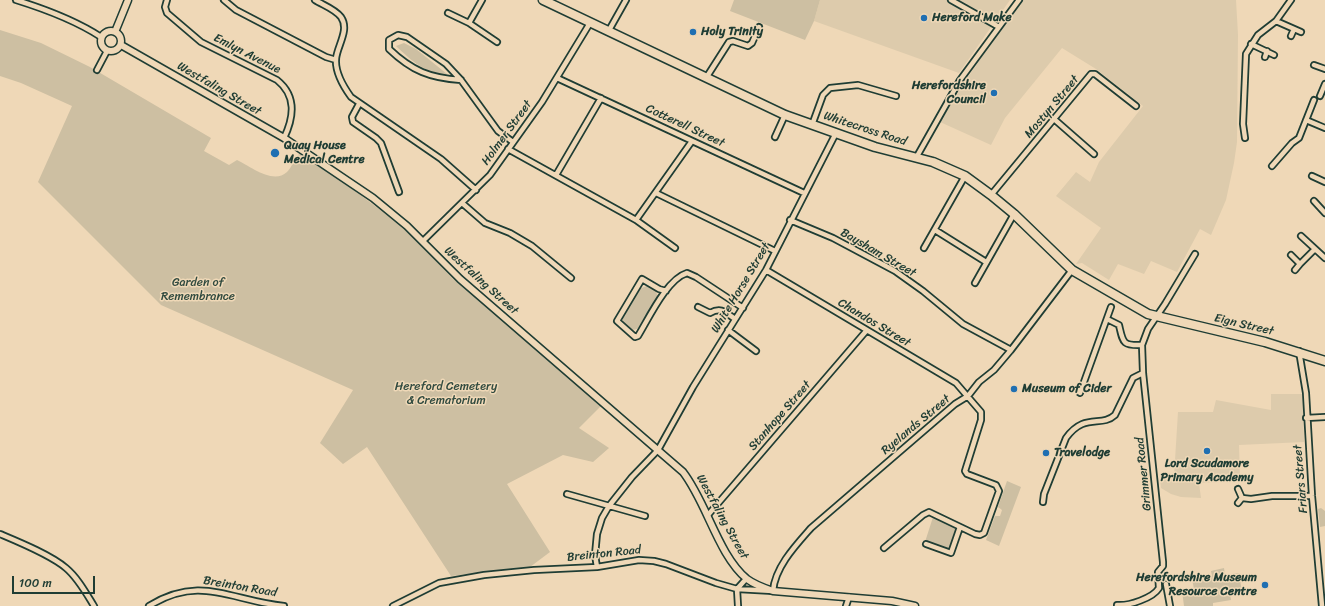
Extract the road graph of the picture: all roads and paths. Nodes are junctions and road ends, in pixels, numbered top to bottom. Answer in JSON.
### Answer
{"nodes":[{"id":1,"x":16,"y":0,"type":"edge"},
{"id":2,"x":128,"y":0,"type":"edge"},
{"id":3,"x":167,"y":0,"type":"edge"},
{"id":4,"x":224,"y":0,"type":"edge"},
{"id":5,"x":314,"y":0,"type":"edge"},
{"id":6,"x":482,"y":0,"type":"edge"},
{"id":7,"x":626,"y":0,"type":"edge"},
{"id":8,"x":951,"y":0,"type":"edge"},
{"id":9,"x":1018,"y":0,"type":"edge"},
{"id":10,"x":1291,"y":0,"type":"edge"},
{"id":11,"x":547,"y":1,"type":"edge"},
{"id":12,"x":448,"y":13,"type":"dead end"},
{"id":13,"x":1276,"y":21,"type":"junction"},
{"id":14,"x":469,"y":23,"type":"junction"},
{"id":15,"x":590,"y":23,"type":"junction"},
{"id":16,"x":759,"y":27,"type":"dead end"},
{"id":17,"x":999,"y":27,"type":"junction"},
{"id":18,"x":1294,"y":29,"type":"junction"},
{"id":19,"x":115,"y":32,"type":"junction"},
{"id":20,"x":608,"y":32,"type":"junction"},
{"id":21,"x":1301,"y":32,"type":"dead end"},
{"id":22,"x":101,"y":36,"type":"junction"},
{"id":23,"x":1291,"y":36,"type":"dead end"},
{"id":24,"x":497,"y":42,"type":"dead end"},
{"id":25,"x":1251,"y":44,"type":"junction"},
{"id":26,"x":121,"y":45,"type":"junction"},
{"id":27,"x":107,"y":51,"type":"junction"},
{"id":28,"x":1267,"y":51,"type":"junction"},
{"id":29,"x":1274,"y":55,"type":"dead end"},
{"id":30,"x":1265,"y":57,"type":"dead end"},
{"id":31,"x":336,"y":60,"type":"junction"},
{"id":32,"x":1314,"y":65,"type":"dead end"},
{"id":33,"x":1325,"y":69,"type":"edge"},
{"id":34,"x":96,"y":70,"type":"dead end"},
{"id":35,"x":557,"y":78,"type":"junction"},
{"id":36,"x":706,"y":78,"type":"junction"},
{"id":37,"x":461,"y":80,"type":"junction"},
{"id":38,"x":1325,"y":84,"type":"edge"},
{"id":39,"x":896,"y":96,"type":"dead end"},
{"id":40,"x":1320,"y":96,"type":"dead end"},
{"id":41,"x":601,"y":98,"type":"junction"},
{"id":42,"x":1314,"y":100,"type":"dead end"},
{"id":43,"x":359,"y":104,"type":"junction"},
{"id":44,"x":1136,"y":106,"type":"dead end"},
{"id":45,"x":785,"y":115,"type":"junction"},
{"id":46,"x":1054,"y":119,"type":"junction"},
{"id":47,"x":1306,"y":120,"type":"junction"},
{"id":48,"x":812,"y":125,"type":"junction"},
{"id":49,"x":1325,"y":128,"type":"edge"},
{"id":50,"x":836,"y":133,"type":"junction"},
{"id":51,"x":776,"y":137,"type":"dead end"},
{"id":52,"x":284,"y":138,"type":"junction"},
{"id":53,"x":1245,"y":138,"type":"dead end"},
{"id":54,"x":692,"y":141,"type":"junction"},
{"id":55,"x":513,"y":142,"type":"junction"},
{"id":56,"x":508,"y":149,"type":"junction"},
{"id":57,"x":1094,"y":154,"type":"dead end"},
{"id":58,"x":916,"y":158,"type":"junction"},
{"id":59,"x":1272,"y":166,"type":"dead end"},
{"id":60,"x":556,"y":175,"type":"junction"},
{"id":61,"x":966,"y":176,"type":"junction"},
{"id":62,"x":1312,"y":176,"type":"dead end"},
{"id":63,"x":1325,"y":182,"type":"edge"},
{"id":64,"x":476,"y":190,"type":"junction"},
{"id":65,"x":399,"y":192,"type":"dead end"},
{"id":66,"x":656,"y":193,"type":"junction"},
{"id":67,"x":804,"y":193,"type":"junction"},
{"id":68,"x":991,"y":195,"type":"junction"},
{"id":69,"x":1314,"y":201,"type":"dead end"},
{"id":70,"x":462,"y":203,"type":"junction"},
{"id":71,"x":1325,"y":213,"type":"edge"},
{"id":72,"x":1014,"y":214,"type":"junction"},
{"id":73,"x":636,"y":220,"type":"junction"},
{"id":74,"x":790,"y":220,"type":"junction"},
{"id":75,"x":935,"y":230,"type":"junction"},
{"id":76,"x":1301,"y":236,"type":"dead end"},
{"id":77,"x":424,"y":241,"type":"junction"},
{"id":78,"x":675,"y":248,"type":"dead end"},
{"id":79,"x":924,"y":248,"type":"dead end"},
{"id":80,"x":1314,"y":249,"type":"junction"},
{"id":81,"x":775,"y":251,"type":"junction"},
{"id":82,"x":1195,"y":254,"type":"dead end"},
{"id":83,"x":1291,"y":255,"type":"dead end"},
{"id":84,"x":1325,"y":258,"type":"edge"},
{"id":85,"x":986,"y":262,"type":"junction"},
{"id":86,"x":1300,"y":264,"type":"junction"},
{"id":87,"x":766,"y":270,"type":"junction"},
{"id":88,"x":1072,"y":270,"type":"junction"},
{"id":89,"x":1295,"y":270,"type":"dead end"},
{"id":90,"x":571,"y":278,"type":"dead end"},
{"id":91,"x":974,"y":283,"type":"dead end"},
{"id":92,"x":666,"y":291,"type":"junction"},
{"id":93,"x":698,"y":307,"type":"dead end"},
{"id":94,"x":1111,"y":307,"type":"dead end"},
{"id":95,"x":743,"y":308,"type":"junction"},
{"id":96,"x":1156,"y":316,"type":"junction"},
{"id":97,"x":1107,"y":318,"type":"junction"},
{"id":98,"x":735,"y":319,"type":"junction"},
{"id":99,"x":728,"y":330,"type":"junction"},
{"id":100,"x":868,"y":330,"type":"junction"},
{"id":101,"x":1142,"y":345,"type":"junction"},
{"id":102,"x":1011,"y":350,"type":"junction"},
{"id":103,"x":756,"y":351,"type":"dead end"},
{"id":104,"x":1298,"y":351,"type":"junction"},
{"id":105,"x":1325,"y":361,"type":"edge"},
{"id":106,"x":1143,"y":373,"type":"junction"},
{"id":107,"x":1080,"y":393,"type":"dead end"},
{"id":108,"x":968,"y":396,"type":"junction"},
{"id":109,"x":1325,"y":417,"type":"edge"},
{"id":110,"x":1306,"y":418,"type":"junction"},
{"id":111,"x":658,"y":450,"type":"junction"},
{"id":112,"x":1238,"y":489,"type":"dead end"},
{"id":113,"x":567,"y":494,"type":"dead end"},
{"id":114,"x":1312,"y":496,"type":"junction"},
{"id":115,"x":1242,"y":498,"type":"junction"},
{"id":116,"x":1043,"y":502,"type":"dead end"},
{"id":117,"x":1238,"y":503,"type":"dead end"},
{"id":118,"x":609,"y":506,"type":"junction"},
{"id":119,"x":708,"y":515,"type":"junction"},
{"id":120,"x":646,"y":516,"type":"dead end"},
{"id":121,"x":960,"y":527,"type":"junction"},
{"id":122,"x":0,"y":534,"type":"edge"},
{"id":123,"x":926,"y":544,"type":"dead end"},
{"id":124,"x":884,"y":548,"type":"dead end"},
{"id":125,"x":597,"y":567,"type":"junction"},
{"id":126,"x":746,"y":579,"type":"junction"},
{"id":127,"x":1166,"y":584,"type":"dead end"},
{"id":128,"x":737,"y":589,"type":"junction"},
{"id":129,"x":772,"y":591,"type":"junction"},
{"id":130,"x":849,"y":597,"type":"junction"},
{"id":131,"x":1118,"y":605,"type":"dead end"},
{"id":132,"x":94,"y":606,"type":"edge"},
{"id":133,"x":149,"y":606,"type":"edge"},
{"id":134,"x":284,"y":606,"type":"edge"},
{"id":135,"x":393,"y":606,"type":"edge"},
{"id":136,"x":738,"y":606,"type":"edge"},
{"id":137,"x":846,"y":606,"type":"edge"},
{"id":138,"x":914,"y":606,"type":"edge"},
{"id":139,"x":1170,"y":606,"type":"edge"},
{"id":140,"x":1322,"y":606,"type":"edge"}],
"edges":[{"from":1,"to":22,"type":"street"},
{"from":2,"to":19,"type":"street"},
{"from":3,"to":52,"type":"street","name":"Emlyn Avenue"},
{"from":4,"to":31,"type":"street"},
{"from":5,"to":31,"type":"street"},
{"from":6,"to":14,"type":"street"},
{"from":7,"to":20,"type":"street"},
{"from":8,"to":17,"type":"street"},
{"from":9,"to":17,"type":"street"},
{"from":10,"to":13,"type":"street"},
{"from":11,"to":15,"type":"highway","name":"Whitecross Road"},
{"from":12,"to":14,"type":"street"},
{"from":13,"to":18,"type":"street"},
{"from":13,"to":25,"type":"street"},
{"from":14,"to":24,"type":"street"},
{"from":15,"to":20,"type":"highway","name":"Whitecross Road"},
{"from":15,"to":35,"type":"street","name":"Holmer Street"},
{"from":16,"to":36,"type":"street"},
{"from":17,"to":58,"type":"street"},
{"from":18,"to":21,"type":"street"},
{"from":18,"to":23,"type":"street"},
{"from":19,"to":22,"type":"street"},
{"from":19,"to":26,"type":"street"},
{"from":20,"to":36,"type":"highway","name":"Whitecross Road"},
{"from":22,"to":27,"type":"street"},
{"from":25,"to":28,"type":"street"},
{"from":25,"to":53,"type":"street"},
{"from":26,"to":27,"type":"street"},
{"from":26,"to":52,"type":"street","name":"Westfaling Street"},
{"from":27,"to":34,"type":"street"},
{"from":28,"to":29,"type":"street"},
{"from":28,"to":30,"type":"street"},
{"from":31,"to":43,"type":"street"},
{"from":32,"to":33,"type":"street"},
{"from":35,"to":41,"type":"street","name":"Cotterell Street"},
{"from":35,"to":55,"type":"street","name":"Holmer Street"},
{"from":36,"to":45,"type":"highway","name":"Whitecross Road"},
{"from":37,"to":37,"type":"street"},
{"from":37,"to":55,"type":"street"},
{"from":38,"to":40,"type":"street"},
{"from":39,"to":48,"type":"street"},
{"from":41,"to":54,"type":"street","name":"Cotterell Street"},
{"from":41,"to":60,"type":"street"},
{"from":42,"to":47,"type":"street"},
{"from":43,"to":64,"type":"street"},
{"from":43,"to":65,"type":"street"},
{"from":44,"to":46,"type":"street","name":"Mostyn Street"},
{"from":45,"to":48,"type":"highway","name":"Whitecross Road"},
{"from":45,"to":51,"type":"street"},
{"from":46,"to":57,"type":"street"},
{"from":46,"to":68,"type":"street","name":"Mostyn Street"},
{"from":47,"to":49,"type":"street"},
{"from":47,"to":59,"type":"street"},
{"from":48,"to":50,"type":"highway","name":"Whitecross Road"},
{"from":50,"to":58,"type":"highway","name":"Whitecross Road"},
{"from":50,"to":67,"type":"street","name":"White Horse Street"},
{"from":52,"to":77,"type":"street","name":"Westfaling Street"},
{"from":54,"to":66,"type":"street"},
{"from":54,"to":67,"type":"street","name":"Cotterell Street"},
{"from":55,"to":56,"type":"street","name":"Holmer Street"},
{"from":56,"to":60,"type":"street"},
{"from":56,"to":64,"type":"street","name":"Holmer Street"},
{"from":58,"to":61,"type":"highway","name":"Whitecross Road"},
{"from":60,"to":73,"type":"street"},
{"from":61,"to":68,"type":"highway","name":"Whitecross Road"},
{"from":61,"to":75,"type":"street"},
{"from":62,"to":63,"type":"street"},
{"from":64,"to":70,"type":"street","name":"Holmer Street"},
{"from":66,"to":73,"type":"street"},
{"from":66,"to":81,"type":"street"},
{"from":67,"to":74,"type":"street","name":"White Horse Street"},
{"from":68,"to":72,"type":"highway","name":"Whitecross Road"},
{"from":69,"to":71,"type":"street"},
{"from":70,"to":77,"type":"street","name":"Holmer Street"},
{"from":70,"to":90,"type":"street"},
{"from":72,"to":85,"type":"street"},
{"from":72,"to":88,"type":"highway","name":"Whitecross Road"},
{"from":73,"to":78,"type":"street"},
{"from":74,"to":81,"type":"street","name":"White Horse Street"},
{"from":74,"to":102,"type":"street","name":"Baysham Street"},
{"from":75,"to":79,"type":"street"},
{"from":75,"to":85,"type":"street"},
{"from":76,"to":80,"type":"street"},
{"from":77,"to":111,"type":"street","name":"Westfaling Street"},
{"from":80,"to":84,"type":"street"},
{"from":80,"to":86,"type":"street"},
{"from":81,"to":87,"type":"street","name":"White Horse Street"},
{"from":82,"to":96,"type":"street","name":"Grimmer Road"},
{"from":83,"to":86,"type":"street"},
{"from":85,"to":91,"type":"street"},
{"from":86,"to":89,"type":"street"},
{"from":87,"to":95,"type":"street","name":"White Horse Street"},
{"from":87,"to":100,"type":"street","name":"Chandos Street"},
{"from":88,"to":96,"type":"highway","name":"Whitecross Road"},
{"from":88,"to":102,"type":"street","name":"Ryelands Street"},
{"from":92,"to":92,"type":"street"},
{"from":92,"to":95,"type":"street"},
{"from":93,"to":98,"type":"street"},
{"from":94,"to":97,"type":"street"},
{"from":95,"to":98,"type":"street","name":"White Horse Street"},
{"from":96,"to":101,"type":"street","name":"Grimmer Road"},
{"from":96,"to":104,"type":"highway","name":"Eign Street"},
{"from":97,"to":101,"type":"street"},
{"from":97,"to":107,"type":"street"},
{"from":98,"to":99,"type":"street","name":"White Horse Street"},
{"from":99,"to":103,"type":"street"},
{"from":99,"to":111,"type":"street","name":"White Horse Street"},
{"from":100,"to":108,"type":"street","name":"Chandos Street"},
{"from":100,"to":119,"type":"street","name":"Stanhope Street"},
{"from":101,"to":106,"type":"street","name":"Grimmer Road"},
{"from":102,"to":108,"type":"street","name":"Ryelands Street"},
{"from":104,"to":105,"type":"highway","name":"Eign Street"},
{"from":104,"to":110,"type":"street","name":"Friars Street"},
{"from":106,"to":116,"type":"street"},
{"from":106,"to":131,"type":"street","name":"Grimmer Road"},
{"from":108,"to":121,"type":"street","name":"Chandos Street"},
{"from":108,"to":129,"type":"street","name":"Ryelands Street"},
{"from":109,"to":110,"type":"street"},
{"from":110,"to":114,"type":"street","name":"Friars Street"},
{"from":111,"to":118,"type":"street","name":"White Horse Street"},
{"from":111,"to":119,"type":"street","name":"Westfaling Street"},
{"from":112,"to":115,"type":"street"},
{"from":113,"to":118,"type":"street"},
{"from":114,"to":115,"type":"street"},
{"from":114,"to":140,"type":"street","name":"Friars Street"},
{"from":115,"to":117,"type":"street"},
{"from":118,"to":120,"type":"street"},
{"from":118,"to":125,"type":"street","name":"White Horse Street"},
{"from":119,"to":126,"type":"street","name":"Westfaling Street"},
{"from":121,"to":123,"type":"street"},
{"from":121,"to":124,"type":"street"},
{"from":122,"to":132,"type":"street"},
{"from":125,"to":128,"type":"street","name":"Breinton Road"},
{"from":125,"to":135,"type":"street","name":"Breinton Road"},
{"from":126,"to":128,"type":"street"},
{"from":126,"to":129,"type":"street","name":"Westfaling Street"},
{"from":127,"to":139,"type":"street"},
{"from":128,"to":129,"type":"street","name":"Breinton Road"},
{"from":128,"to":136,"type":"street"},
{"from":129,"to":130,"type":"street","name":"Breinton Road"},
{"from":130,"to":137,"type":"street"},
{"from":130,"to":138,"type":"street","name":"Breinton Road"},
{"from":133,"to":134,"type":"street","name":"Breinton Road"}]}
